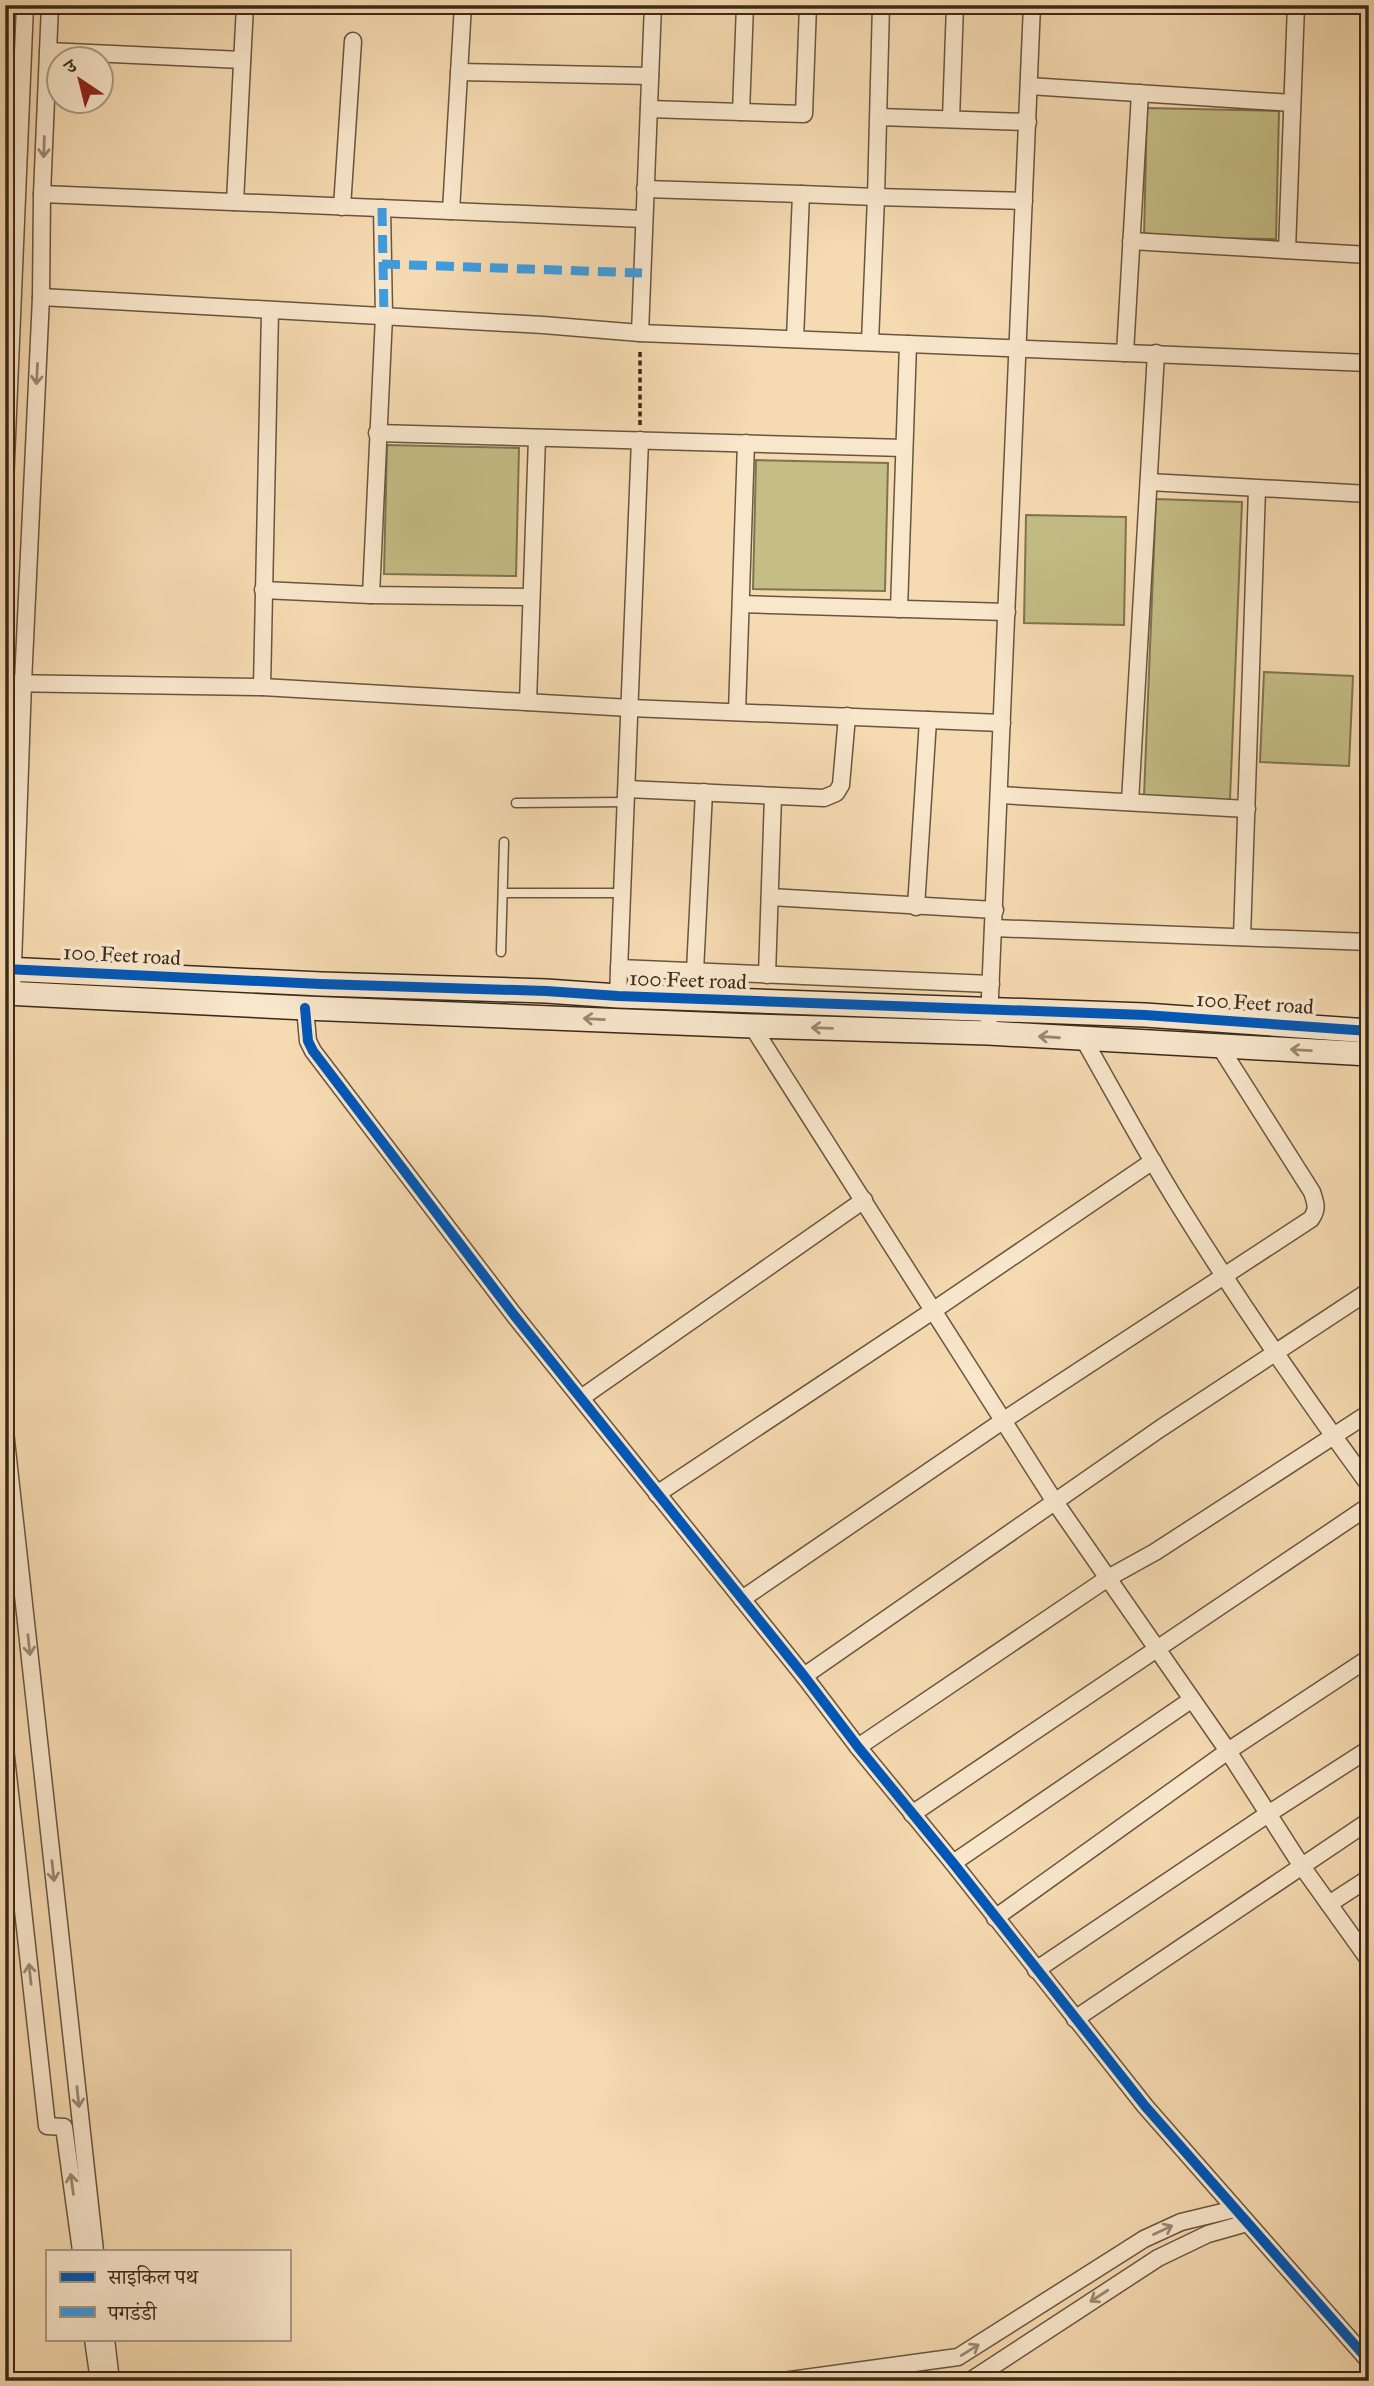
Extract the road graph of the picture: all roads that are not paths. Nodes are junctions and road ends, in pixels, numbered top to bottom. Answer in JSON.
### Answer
{"nodes":[{"id":1,"x":25,"y":5,"type":"edge"},
{"id":2,"x":50,"y":5,"type":"edge"},
{"id":3,"x":245,"y":5,"type":"edge"},
{"id":4,"x":463,"y":5,"type":"edge"},
{"id":5,"x":653,"y":5,"type":"edge"},
{"id":6,"x":745,"y":5,"type":"edge"},
{"id":7,"x":808,"y":5,"type":"edge"},
{"id":8,"x":881,"y":5,"type":"edge"},
{"id":9,"x":956,"y":5,"type":"edge"},
{"id":10,"x":1032,"y":5,"type":"edge"},
{"id":11,"x":1296,"y":5,"type":"edge"},
{"id":12,"x":353,"y":41,"type":"dead end"},
{"id":13,"x":48,"y":46,"type":"edge"},
{"id":14,"x":116,"y":54,"type":"edge"},
{"id":15,"x":242,"y":60,"type":"junction"},
{"id":16,"x":459,"y":72,"type":"junction"},
{"id":17,"x":650,"y":76,"type":"junction"},
{"id":18,"x":1029,"y":86,"type":"junction"},
{"id":19,"x":1140,"y":93,"type":"junction"},
{"id":20,"x":1292,"y":103,"type":"junction"},
{"id":21,"x":46,"y":108,"type":"edge"},
{"id":22,"x":649,"y":109,"type":"junction"},
{"id":23,"x":741,"y":112,"type":"junction"},
{"id":24,"x":878,"y":117,"type":"junction"},
{"id":25,"x":951,"y":119,"type":"junction"},
{"id":26,"x":1028,"y":122,"type":"junction"},
{"id":27,"x":13,"y":126,"type":"edge"},
{"id":28,"x":645,"y":188,"type":"junction"},
{"id":29,"x":43,"y":194,"type":"junction"},
{"id":30,"x":801,"y":194,"type":"junction"},
{"id":31,"x":876,"y":197,"type":"junction"},
{"id":32,"x":1024,"y":201,"type":"junction"},
{"id":33,"x":235,"y":202,"type":"junction"},
{"id":34,"x":342,"y":207,"type":"junction"},
{"id":35,"x":382,"y":208,"type":"junction"},
{"id":36,"x":451,"y":211,"type":"junction"},
{"id":37,"x":644,"y":219,"type":"junction"},
{"id":38,"x":1131,"y":241,"type":"junction"},
{"id":39,"x":15,"y":250,"type":"junction"},
{"id":40,"x":1287,"y":250,"type":"junction"},
{"id":41,"x":41,"y":252,"type":"junction"},
{"id":42,"x":1369,"y":255,"type":"edge"},
{"id":43,"x":41,"y":297,"type":"junction"},
{"id":44,"x":271,"y":311,"type":"junction"},
{"id":45,"x":384,"y":316,"type":"junction"},
{"id":46,"x":640,"y":333,"type":"junction"},
{"id":47,"x":795,"y":339,"type":"junction"},
{"id":48,"x":870,"y":342,"type":"junction"},
{"id":49,"x":908,"y":344,"type":"junction"},
{"id":50,"x":1018,"y":348,"type":"junction"},
{"id":51,"x":1125,"y":353,"type":"junction"},
{"id":52,"x":1156,"y":353,"type":"junction"},
{"id":53,"x":1369,"y":363,"type":"edge"},
{"id":54,"x":377,"y":433,"type":"junction"},
{"id":55,"x":537,"y":438,"type":"junction"},
{"id":56,"x":640,"y":440,"type":"junction"},
{"id":57,"x":746,"y":443,"type":"junction"},
{"id":58,"x":904,"y":448,"type":"junction"},
{"id":59,"x":1149,"y":482,"type":"junction"},
{"id":60,"x":5,"y":484,"type":"edge"},
{"id":61,"x":1257,"y":489,"type":"junction"},
{"id":62,"x":1369,"y":495,"type":"edge"},
{"id":63,"x":263,"y":590,"type":"junction"},
{"id":64,"x":371,"y":595,"type":"junction"},
{"id":65,"x":530,"y":597,"type":"junction"},
{"id":66,"x":741,"y":604,"type":"junction"},
{"id":67,"x":899,"y":608,"type":"junction"},
{"id":68,"x":1007,"y":612,"type":"junction"},
{"id":69,"x":5,"y":683,"type":"edge"},
{"id":70,"x":23,"y":683,"type":"junction"},
{"id":71,"x":262,"y":687,"type":"junction"},
{"id":72,"x":528,"y":702,"type":"junction"},
{"id":73,"x":630,"y":708,"type":"junction"},
{"id":74,"x":737,"y":712,"type":"junction"},
{"id":75,"x":847,"y":716,"type":"junction"},
{"id":76,"x":928,"y":720,"type":"junction"},
{"id":77,"x":1002,"y":723,"type":"junction"},
{"id":78,"x":704,"y":792,"type":"junction"},
{"id":79,"x":626,"y":795,"type":"junction"},
{"id":80,"x":999,"y":795,"type":"junction"},
{"id":81,"x":773,"y":796,"type":"junction"},
{"id":82,"x":1130,"y":802,"type":"junction"},
{"id":83,"x":516,"y":803,"type":"dead end"},
{"id":84,"x":1247,"y":809,"type":"junction"},
{"id":85,"x":504,"y":842,"type":"dead end"},
{"id":86,"x":503,"y":892,"type":"junction"},
{"id":87,"x":622,"y":893,"type":"junction"},
{"id":88,"x":770,"y":897,"type":"junction"},
{"id":89,"x":916,"y":906,"type":"junction"},
{"id":90,"x":995,"y":910,"type":"junction"},
{"id":91,"x":993,"y":928,"type":"junction"},
{"id":92,"x":1242,"y":937,"type":"junction"},
{"id":93,"x":1369,"y":942,"type":"edge"},
{"id":94,"x":501,"y":952,"type":"dead end"},
{"id":95,"x":619,"y":968,"type":"junction"},
{"id":96,"x":8,"y":969,"type":"edge"},
{"id":97,"x":695,"y":971,"type":"junction"},
{"id":98,"x":767,"y":975,"type":"junction"},
{"id":99,"x":991,"y":984,"type":"junction"},
{"id":100,"x":8,"y":993,"type":"edge"},
{"id":101,"x":618,"y":996,"type":"junction"},
{"id":102,"x":305,"y":1008,"type":"junction"},
{"id":103,"x":989,"y":1022,"type":"junction"},
{"id":104,"x":752,"y":1026,"type":"junction"},
{"id":105,"x":1368,"y":1039,"type":"edge"},
{"id":106,"x":1084,"y":1040,"type":"junction"},
{"id":107,"x":1220,"y":1047,"type":"junction"},
{"id":108,"x":1153,"y":1161,"type":"junction"},
{"id":109,"x":864,"y":1200,"type":"junction"},
{"id":110,"x":1225,"y":1277,"type":"junction"},
{"id":111,"x":1369,"y":1292,"type":"edge"},
{"id":112,"x":934,"y":1310,"type":"junction"},
{"id":113,"x":1276,"y":1353,"type":"junction"},
{"id":114,"x":581,"y":1398,"type":"junction"},
{"id":115,"x":1369,"y":1413,"type":"edge"},
{"id":116,"x":1004,"y":1420,"type":"junction"},
{"id":117,"x":5,"y":1431,"type":"edge"},
{"id":118,"x":1333,"y":1436,"type":"junction"},
{"id":119,"x":1369,"y":1485,"type":"edge"},
{"id":120,"x":657,"y":1494,"type":"junction"},
{"id":121,"x":1055,"y":1502,"type":"junction"},
{"id":122,"x":1369,"y":1506,"type":"edge"},
{"id":123,"x":1108,"y":1578,"type":"junction"},
{"id":124,"x":742,"y":1599,"type":"junction"},
{"id":125,"x":1156,"y":1648,"type":"junction"},
{"id":126,"x":1369,"y":1658,"type":"edge"},
{"id":127,"x":804,"y":1676,"type":"junction"},
{"id":128,"x":1191,"y":1700,"type":"junction"},
{"id":129,"x":858,"y":1747,"type":"junction"},
{"id":130,"x":5,"y":1748,"type":"edge"},
{"id":131,"x":1369,"y":1749,"type":"edge"},
{"id":132,"x":1228,"y":1751,"type":"junction"},
{"id":133,"x":912,"y":1814,"type":"junction"},
{"id":134,"x":1268,"y":1814,"type":"junction"},
{"id":135,"x":1369,"y":1821,"type":"edge"},
{"id":136,"x":953,"y":1863,"type":"junction"},
{"id":137,"x":1301,"y":1865,"type":"junction"},
{"id":138,"x":1369,"y":1878,"type":"edge"},
{"id":139,"x":1329,"y":1904,"type":"junction"},
{"id":140,"x":995,"y":1918,"type":"junction"},
{"id":141,"x":1368,"y":1956,"type":"edge"},
{"id":142,"x":1036,"y":1970,"type":"junction"},
{"id":143,"x":1075,"y":2018,"type":"junction"},
{"id":144,"x":1235,"y":2209,"type":"junction"},
{"id":145,"x":1247,"y":2223,"type":"junction"},
{"id":146,"x":81,"y":2250,"type":"edge"},
{"id":147,"x":95,"y":2250,"type":"edge"},
{"id":148,"x":93,"y":2340,"type":"edge"},
{"id":149,"x":106,"y":2340,"type":"edge"},
{"id":150,"x":1369,"y":2361,"type":"edge"},
{"id":151,"x":99,"y":2381,"type":"edge"},
{"id":152,"x":111,"y":2381,"type":"edge"},
{"id":153,"x":783,"y":2381,"type":"edge"},
{"id":154,"x":970,"y":2381,"type":"edge"}],
"edges":[{"from":1,"to":27,"type":"street"},
{"from":2,"to":13,"type":"street"},
{"from":3,"to":15,"type":"street"},
{"from":4,"to":16,"type":"street"},
{"from":5,"to":17,"type":"street"},
{"from":6,"to":23,"type":"street"},
{"from":7,"to":23,"type":"street"},
{"from":8,"to":24,"type":"street"},
{"from":9,"to":25,"type":"street"},
{"from":10,"to":18,"type":"street"},
{"from":11,"to":20,"type":"street"},
{"from":12,"to":34,"type":"street"},
{"from":14,"to":15,"type":"street"},
{"from":15,"to":33,"type":"street"},
{"from":16,"to":17,"type":"street"},
{"from":16,"to":36,"type":"street"},
{"from":17,"to":22,"type":"street"},
{"from":18,"to":19,"type":"street"},
{"from":18,"to":26,"type":"street"},
{"from":19,"to":20,"type":"street"},
{"from":19,"to":38,"type":"street"},
{"from":20,"to":40,"type":"street"},
{"from":21,"to":29,"type":"street","one_way":true},
{"from":22,"to":23,"type":"street"},
{"from":22,"to":28,"type":"street"},
{"from":24,"to":25,"type":"street"},
{"from":24,"to":31,"type":"street"},
{"from":25,"to":26,"type":"street"},
{"from":26,"to":32,"type":"street"},
{"from":27,"to":39,"type":"street"},
{"from":28,"to":30,"type":"street"},
{"from":28,"to":37,"type":"street"},
{"from":29,"to":33,"type":"street"},
{"from":29,"to":41,"type":"street"},
{"from":30,"to":31,"type":"street"},
{"from":30,"to":47,"type":"street"},
{"from":31,"to":32,"type":"street"},
{"from":31,"to":48,"type":"street"},
{"from":32,"to":50,"type":"street"},
{"from":33,"to":34,"type":"street"},
{"from":34,"to":35,"type":"street"},
{"from":35,"to":36,"type":"street"},
{"from":35,"to":45,"type":"street"},
{"from":36,"to":37,"type":"street"},
{"from":37,"to":46,"type":"street"},
{"from":38,"to":40,"type":"street"},
{"from":38,"to":51,"type":"street"},
{"from":39,"to":41,"type":"street"},
{"from":39,"to":60,"type":"street"},
{"from":40,"to":42,"type":"street"},
{"from":41,"to":43,"type":"street"},
{"from":43,"to":44,"type":"street"},
{"from":43,"to":70,"type":"street","one_way":true},
{"from":44,"to":45,"type":"street"},
{"from":44,"to":63,"type":"street"},
{"from":45,"to":46,"type":"street"},
{"from":45,"to":54,"type":"street"},
{"from":46,"to":47,"type":"street"},
{"from":47,"to":48,"type":"street"},
{"from":48,"to":49,"type":"street"},
{"from":49,"to":50,"type":"street"},
{"from":49,"to":58,"type":"street"},
{"from":50,"to":51,"type":"street"},
{"from":50,"to":68,"type":"street"},
{"from":51,"to":52,"type":"street"},
{"from":52,"to":53,"type":"street"},
{"from":52,"to":59,"type":"street"},
{"from":54,"to":55,"type":"street"},
{"from":54,"to":64,"type":"street"},
{"from":55,"to":56,"type":"street"},
{"from":55,"to":65,"type":"street"},
{"from":56,"to":57,"type":"street"},
{"from":56,"to":73,"type":"street"},
{"from":57,"to":58,"type":"street"},
{"from":57,"to":66,"type":"street"},
{"from":58,"to":67,"type":"street"},
{"from":59,"to":61,"type":"street"},
{"from":59,"to":82,"type":"street"},
{"from":61,"to":62,"type":"street"},
{"from":61,"to":84,"type":"street"},
{"from":63,"to":64,"type":"street"},
{"from":63,"to":71,"type":"street"},
{"from":64,"to":65,"type":"street"},
{"from":65,"to":72,"type":"street"},
{"from":66,"to":67,"type":"street"},
{"from":66,"to":74,"type":"street"},
{"from":67,"to":68,"type":"street"},
{"from":68,"to":77,"type":"street"},
{"from":69,"to":70,"type":"street"},
{"from":70,"to":71,"type":"street"},
{"from":70,"to":96,"type":"street"},
{"from":71,"to":72,"type":"street"},
{"from":72,"to":73,"type":"street"},
{"from":73,"to":74,"type":"street"},
{"from":73,"to":79,"type":"street"},
{"from":74,"to":75,"type":"street"},
{"from":75,"to":76,"type":"street"},
{"from":75,"to":81,"type":"street"},
{"from":76,"to":77,"type":"street"},
{"from":76,"to":89,"type":"street"},
{"from":77,"to":80,"type":"street"},
{"from":78,"to":79,"type":"street"},
{"from":78,"to":81,"type":"street"},
{"from":78,"to":97,"type":"street"},
{"from":79,"to":83,"type":"lane"},
{"from":79,"to":87,"type":"street"},
{"from":80,"to":82,"type":"street"},
{"from":80,"to":90,"type":"street"},
{"from":81,"to":88,"type":"street"},
{"from":82,"to":84,"type":"street"},
{"from":84,"to":92,"type":"street"},
{"from":85,"to":86,"type":"lane"},
{"from":86,"to":87,"type":"lane"},
{"from":86,"to":94,"type":"lane"},
{"from":87,"to":95,"type":"street"},
{"from":88,"to":89,"type":"street"},
{"from":88,"to":98,"type":"street"},
{"from":89,"to":90,"type":"street"},
{"from":90,"to":91,"type":"street"},
{"from":91,"to":92,"type":"street"},
{"from":91,"to":99,"type":"street"},
{"from":92,"to":93,"type":"street"},
{"from":95,"to":97,"type":"street"},
{"from":95,"to":101,"type":"street"},
{"from":96,"to":100,"type":"street"},
{"from":96,"to":101,"type":"street","name":"100 Feet road"},
{"from":97,"to":98,"type":"street"},
{"from":98,"to":99,"type":"street"},
{"from":99,"to":103,"type":"street"},
{"from":100,"to":102,"type":"street","name":"100 Feet road"},
{"from":101,"to":103,"type":"street","name":"100 Feet road"},
{"from":104,"to":102,"type":"street","name":"100 Feet road","one_way":true},
{"from":102,"to":114,"type":"street"},
{"from":103,"to":104,"type":"street","name":"100 Feet road","one_way":true},
{"from":103,"to":105,"type":"street","name":"100 Feet road"},
{"from":106,"to":103,"type":"street","name":"100 Feet road","one_way":true},
{"from":104,"to":109,"type":"street"},
{"from":105,"to":107,"type":"street","name":"100 Feet road","one_way":true},
{"from":106,"to":107,"type":"street","name":"100 Feet road"},
{"from":106,"to":108,"type":"street"},
{"from":107,"to":110,"type":"street"},
{"from":108,"to":110,"type":"street"},
{"from":108,"to":112,"type":"street"},
{"from":109,"to":112,"type":"street"},
{"from":109,"to":114,"type":"street"},
{"from":110,"to":113,"type":"street"},
{"from":110,"to":116,"type":"street"},
{"from":111,"to":113,"type":"street"},
{"from":112,"to":116,"type":"street"},
{"from":112,"to":120,"type":"street"},
{"from":113,"to":118,"type":"street"},
{"from":113,"to":121,"type":"street"},
{"from":114,"to":120,"type":"street"},
{"from":115,"to":118,"type":"street"},
{"from":116,"to":121,"type":"street"},
{"from":116,"to":124,"type":"street"},
{"from":117,"to":147,"type":"street","one_way":true},
{"from":118,"to":119,"type":"street"},
{"from":118,"to":123,"type":"street"},
{"from":120,"to":124,"type":"street"},
{"from":121,"to":123,"type":"street"},
{"from":121,"to":127,"type":"street"},
{"from":122,"to":125,"type":"street"},
{"from":123,"to":125,"type":"street"},
{"from":123,"to":129,"type":"street"},
{"from":124,"to":127,"type":"street"},
{"from":125,"to":128,"type":"street"},
{"from":125,"to":133,"type":"street"},
{"from":126,"to":132,"type":"street"},
{"from":127,"to":129,"type":"street"},
{"from":128,"to":132,"type":"street"},
{"from":128,"to":136,"type":"street"},
{"from":129,"to":133,"type":"street"},
{"from":146,"to":130,"type":"street","one_way":true},
{"from":131,"to":134,"type":"street"},
{"from":132,"to":134,"type":"street"},
{"from":132,"to":140,"type":"street"},
{"from":133,"to":136,"type":"street"},
{"from":134,"to":137,"type":"street"},
{"from":134,"to":142,"type":"street"},
{"from":135,"to":137,"type":"street"},
{"from":136,"to":140,"type":"street"},
{"from":137,"to":139,"type":"street"},
{"from":137,"to":143,"type":"street"},
{"from":138,"to":139,"type":"street"},
{"from":139,"to":141,"type":"street"},
{"from":140,"to":142,"type":"street"},
{"from":142,"to":143,"type":"street"},
{"from":143,"to":144,"type":"street"},
{"from":144,"to":145,"type":"street"},
{"from":153,"to":144,"type":"street","one_way":true},
{"from":145,"to":150,"type":"street"},
{"from":145,"to":154,"type":"street","one_way":true},
{"from":148,"to":151,"type":"street"},
{"from":149,"to":152,"type":"street"}]}
